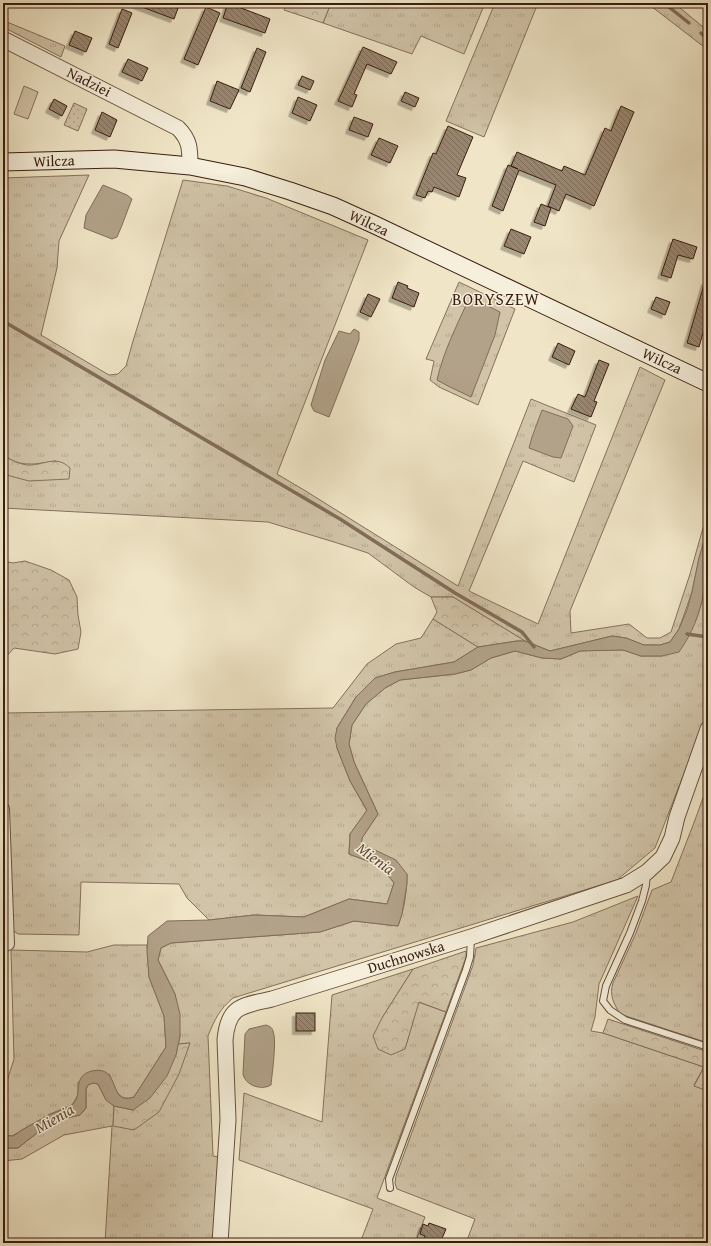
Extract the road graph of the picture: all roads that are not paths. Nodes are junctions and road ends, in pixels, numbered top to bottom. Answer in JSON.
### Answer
{"nodes":[{"id":1,"x":3,"y":39,"type":"edge"},
{"id":2,"x":3,"y":162,"type":"edge"},
{"id":3,"x":190,"y":166,"type":"junction"},
{"id":4,"x":708,"y":383,"type":"edge"},
{"id":5,"x":708,"y":729,"type":"edge"},
{"id":6,"x":3,"y":809,"type":"edge"},
{"id":7,"x":647,"y":872,"type":"junction"},
{"id":8,"x":471,"y":937,"type":"junction"},
{"id":9,"x":8,"y":944,"type":"dead end"},
{"id":10,"x":708,"y":1047,"type":"edge"},
{"id":11,"x":390,"y":1188,"type":"dead end"},
{"id":12,"x":220,"y":1243,"type":"edge"}],
"edges":[{"from":1,"to":3,"type":"street","name":"Nadziei"},
{"from":2,"to":3,"type":"main road","name":"Wilcza"},
{"from":3,"to":4,"type":"main road","name":"Wilcza"},
{"from":5,"to":7,"type":"street","name":"Duchnowska"},
{"from":6,"to":9,"type":"street"},
{"from":7,"to":8,"type":"street","name":"Duchnowska"},
{"from":7,"to":10,"type":"lane"},
{"from":8,"to":11,"type":"lane"},
{"from":8,"to":12,"type":"street","name":"Duchnowska"}]}
